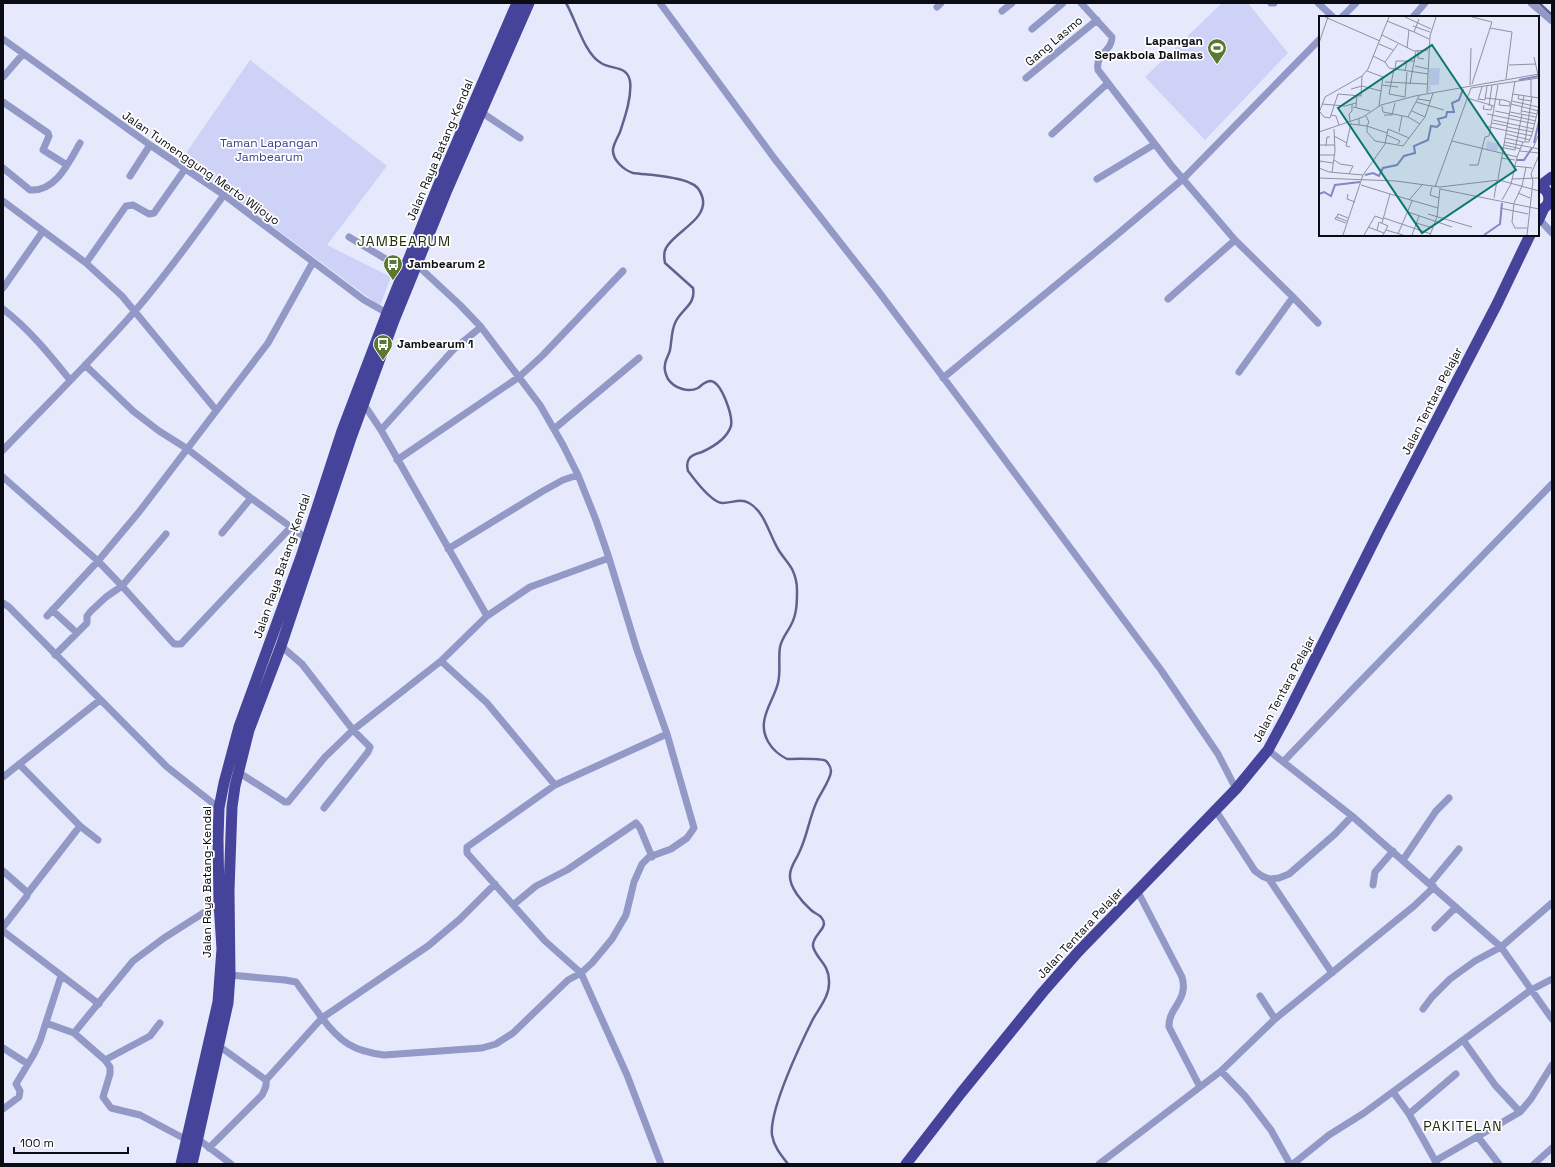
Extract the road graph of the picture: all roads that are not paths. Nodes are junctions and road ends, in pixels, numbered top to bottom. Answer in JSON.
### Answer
{"nodes":[{"id":1,"x":517,"y":3,"type":"edge"},
{"id":2,"x":528,"y":3,"type":"edge"},
{"id":3,"x":660,"y":3,"type":"edge"},
{"id":4,"x":1012,"y":3,"type":"edge"},
{"id":5,"x":1063,"y":3,"type":"edge"},
{"id":6,"x":1081,"y":3,"type":"edge"},
{"id":7,"x":1271,"y":3,"type":"edge"},
{"id":8,"x":1274,"y":3,"type":"edge"},
{"id":9,"x":1318,"y":3,"type":"edge"},
{"id":10,"x":1356,"y":3,"type":"edge"},
{"id":11,"x":1425,"y":3,"type":"edge"},
{"id":12,"x":1531,"y":3,"type":"edge"},
{"id":13,"x":1002,"y":11,"type":"dead end"},
{"id":14,"x":1331,"y":16,"type":"edge"},
{"id":15,"x":1343,"y":16,"type":"edge"},
{"id":16,"x":1414,"y":16,"type":"edge"},
{"id":17,"x":1097,"y":20,"type":"junction"},
{"id":18,"x":1552,"y":21,"type":"edge"},
{"id":19,"x":1032,"y":29,"type":"dead end"},
{"id":20,"x":3,"y":39,"type":"edge"},
{"id":21,"x":1319,"y":40,"type":"edge"},
{"id":22,"x":23,"y":54,"type":"junction"},
{"id":23,"x":3,"y":77,"type":"edge"},
{"id":24,"x":1026,"y":78,"type":"dead end"},
{"id":25,"x":1108,"y":83,"type":"junction"},
{"id":26,"x":3,"y":102,"type":"edge"},
{"id":27,"x":481,"y":112,"type":"junction"},
{"id":28,"x":1052,"y":134,"type":"dead end"},
{"id":29,"x":520,"y":138,"type":"dead end"},
{"id":30,"x":80,"y":143,"type":"dead end"},
{"id":31,"x":1155,"y":144,"type":"junction"},
{"id":32,"x":150,"y":145,"type":"junction"},
{"id":33,"x":67,"y":165,"type":"junction"},
{"id":34,"x":3,"y":168,"type":"edge"},
{"id":35,"x":185,"y":169,"type":"junction"},
{"id":36,"x":130,"y":176,"type":"dead end"},
{"id":37,"x":1552,"y":177,"type":"edge"},
{"id":38,"x":1183,"y":178,"type":"junction"},
{"id":39,"x":1097,"y":179,"type":"dead end"},
{"id":40,"x":1539,"y":186,"type":"edge"},
{"id":41,"x":224,"y":195,"type":"junction"},
{"id":42,"x":3,"y":201,"type":"edge"},
{"id":43,"x":1543,"y":209,"type":"edge"},
{"id":44,"x":43,"y":231,"type":"junction"},
{"id":45,"x":1552,"y":233,"type":"edge"},
{"id":46,"x":1530,"y":236,"type":"edge"},
{"id":47,"x":349,"y":237,"type":"dead end"},
{"id":48,"x":1235,"y":240,"type":"junction"},
{"id":49,"x":313,"y":262,"type":"junction"},
{"id":50,"x":86,"y":264,"type":"junction"},
{"id":51,"x":417,"y":264,"type":"junction"},
{"id":52,"x":404,"y":270,"type":"junction"},
{"id":53,"x":622,"y":271,"type":"dead end"},
{"id":54,"x":3,"y":288,"type":"edge"},
{"id":55,"x":1293,"y":297,"type":"junction"},
{"id":56,"x":1168,"y":299,"type":"dead end"},
{"id":57,"x":3,"y":309,"type":"edge"},
{"id":58,"x":134,"y":311,"type":"junction"},
{"id":59,"x":387,"y":313,"type":"junction"},
{"id":60,"x":1318,"y":323,"type":"dead end"},
{"id":61,"x":481,"y":327,"type":"junction"},
{"id":62,"x":639,"y":358,"type":"dead end"},
{"id":63,"x":85,"y":365,"type":"junction"},
{"id":64,"x":1239,"y":372,"type":"dead end"},
{"id":65,"x":519,"y":377,"type":"junction"},
{"id":66,"x":943,"y":378,"type":"junction"},
{"id":67,"x":70,"y":380,"type":"junction"},
{"id":68,"x":363,"y":403,"type":"junction"},
{"id":69,"x":216,"y":410,"type":"junction"},
{"id":70,"x":554,"y":429,"type":"junction"},
{"id":71,"x":381,"y":430,"type":"junction"},
{"id":72,"x":186,"y":448,"type":"junction"},
{"id":73,"x":3,"y":450,"type":"edge"},
{"id":74,"x":397,"y":460,"type":"junction"},
{"id":75,"x":578,"y":475,"type":"junction"},
{"id":76,"x":3,"y":477,"type":"edge"},
{"id":77,"x":1552,"y":484,"type":"edge"},
{"id":78,"x":251,"y":498,"type":"junction"},
{"id":79,"x":320,"y":513,"type":"junction"},
{"id":80,"x":291,"y":527,"type":"junction"},
{"id":81,"x":222,"y":533,"type":"dead end"},
{"id":82,"x":166,"y":534,"type":"dead end"},
{"id":83,"x":306,"y":538,"type":"junction"},
{"id":84,"x":448,"y":549,"type":"junction"},
{"id":85,"x":609,"y":558,"type":"junction"},
{"id":86,"x":98,"y":561,"type":"junction"},
{"id":87,"x":122,"y":586,"type":"junction"},
{"id":88,"x":3,"y":603,"type":"edge"},
{"id":89,"x":52,"y":610,"type":"junction"},
{"id":90,"x":47,"y":616,"type":"dead end"},
{"id":91,"x":487,"y":616,"type":"junction"},
{"id":92,"x":77,"y":633,"type":"junction"},
{"id":93,"x":281,"y":646,"type":"junction"},
{"id":94,"x":56,"y":655,"type":"junction"},
{"id":95,"x":441,"y":661,"type":"junction"},
{"id":96,"x":100,"y":700,"type":"junction"},
{"id":97,"x":353,"y":730,"type":"junction"},
{"id":98,"x":667,"y":734,"type":"junction"},
{"id":99,"x":1268,"y":750,"type":"junction"},
{"id":100,"x":1284,"y":761,"type":"junction"},
{"id":101,"x":19,"y":764,"type":"junction"},
{"id":102,"x":238,"y":772,"type":"junction"},
{"id":103,"x":3,"y":777,"type":"edge"},
{"id":104,"x":555,"y":786,"type":"junction"},
{"id":105,"x":1236,"y":789,"type":"junction"},
{"id":106,"x":1449,"y":798,"type":"dead end"},
{"id":107,"x":219,"y":808,"type":"junction"},
{"id":108,"x":324,"y":808,"type":"dead end"},
{"id":109,"x":1216,"y":811,"type":"junction"},
{"id":110,"x":1352,"y":816,"type":"junction"},
{"id":111,"x":80,"y":826,"type":"junction"},
{"id":112,"x":98,"y":840,"type":"dead end"},
{"id":113,"x":1459,"y":849,"type":"dead end"},
{"id":114,"x":1393,"y":851,"type":"junction"},
{"id":115,"x":652,"y":857,"type":"junction"},
{"id":116,"x":1403,"y":860,"type":"junction"},
{"id":117,"x":3,"y":871,"type":"edge"},
{"id":118,"x":1269,"y":879,"type":"junction"},
{"id":119,"x":495,"y":884,"type":"junction"},
{"id":120,"x":1373,"y":885,"type":"dead end"},
{"id":121,"x":1432,"y":886,"type":"junction"},
{"id":122,"x":1138,"y":892,"type":"junction"},
{"id":123,"x":28,"y":893,"type":"junction"},
{"id":124,"x":218,"y":903,"type":"junction"},
{"id":125,"x":1552,"y":903,"type":"edge"},
{"id":126,"x":513,"y":906,"type":"junction"},
{"id":127,"x":1456,"y":907,"type":"junction"},
{"id":128,"x":3,"y":927,"type":"edge"},
{"id":129,"x":1435,"y":928,"type":"dead end"},
{"id":130,"x":3,"y":931,"type":"edge"},
{"id":131,"x":1501,"y":947,"type":"junction"},
{"id":132,"x":581,"y":973,"type":"junction"},
{"id":133,"x":1332,"y":973,"type":"junction"},
{"id":134,"x":230,"y":975,"type":"junction"},
{"id":135,"x":61,"y":976,"type":"junction"},
{"id":136,"x":1552,"y":979,"type":"edge"},
{"id":137,"x":1531,"y":990,"type":"junction"},
{"id":138,"x":1260,"y":996,"type":"dead end"},
{"id":139,"x":99,"y":1004,"type":"junction"},
{"id":140,"x":1423,"y":1009,"type":"dead end"},
{"id":141,"x":322,"y":1018,"type":"junction"},
{"id":142,"x":1275,"y":1019,"type":"junction"},
{"id":143,"x":1552,"y":1019,"type":"edge"},
{"id":144,"x":46,"y":1023,"type":"junction"},
{"id":145,"x":160,"y":1023,"type":"dead end"},
{"id":146,"x":74,"y":1033,"type":"junction"},
{"id":147,"x":1463,"y":1040,"type":"junction"},
{"id":148,"x":219,"y":1046,"type":"junction"},
{"id":149,"x":3,"y":1048,"type":"edge"},
{"id":150,"x":105,"y":1060,"type":"junction"},
{"id":151,"x":28,"y":1064,"type":"junction"},
{"id":152,"x":1552,"y":1065,"type":"edge"},
{"id":153,"x":1221,"y":1071,"type":"junction"},
{"id":154,"x":1456,"y":1074,"type":"dead end"},
{"id":155,"x":266,"y":1080,"type":"junction"},
{"id":156,"x":1200,"y":1087,"type":"junction"},
{"id":157,"x":1392,"y":1092,"type":"junction"},
{"id":158,"x":3,"y":1109,"type":"edge"},
{"id":159,"x":1520,"y":1112,"type":"junction"},
{"id":160,"x":1410,"y":1114,"type":"junction"},
{"id":161,"x":1478,"y":1137,"type":"junction"},
{"id":162,"x":192,"y":1139,"type":"junction"},
{"id":163,"x":209,"y":1148,"type":"junction"},
{"id":164,"x":1552,"y":1148,"type":"edge"},
{"id":165,"x":187,"y":1162,"type":"edge"},
{"id":166,"x":1436,"y":1162,"type":"edge"},
{"id":167,"x":231,"y":1164,"type":"edge"},
{"id":168,"x":661,"y":1164,"type":"edge"},
{"id":169,"x":906,"y":1164,"type":"edge"},
{"id":170,"x":1099,"y":1164,"type":"edge"},
{"id":171,"x":1290,"y":1164,"type":"edge"},
{"id":172,"x":1293,"y":1164,"type":"edge"},
{"id":173,"x":1499,"y":1164,"type":"edge"},
{"id":174,"x":1534,"y":1164,"type":"edge"}],
"edges":[{"from":1,"to":52,"type":"highway","name":"Jalan Raya Batang-Kendal"},
{"from":2,"to":27,"type":"highway","name":"Jalan Raya Batang-Kendal"},
{"from":3,"to":66,"type":"street"},
{"from":4,"to":13,"type":"street"},
{"from":5,"to":19,"type":"street"},
{"from":6,"to":17,"type":"street"},
{"from":7,"to":8,"type":"street"},
{"from":9,"to":14,"type":"street"},
{"from":10,"to":15,"type":"street"},
{"from":11,"to":16,"type":"street"},
{"from":12,"to":18,"type":"street"},
{"from":17,"to":24,"type":"street","name":"Gang Lasmo"},
{"from":17,"to":25,"type":"street"},
{"from":20,"to":22,"type":"street","name":"Jalan Tumenggung Merto Wijoyo"},
{"from":21,"to":38,"type":"street"},
{"from":22,"to":23,"type":"street"},
{"from":22,"to":32,"type":"street","name":"Jalan Tumenggung Merto Wijoyo"},
{"from":25,"to":28,"type":"street"},
{"from":25,"to":31,"type":"street"},
{"from":26,"to":33,"type":"street"},
{"from":27,"to":29,"type":"street"},
{"from":27,"to":51,"type":"highway","name":"Jalan Raya Batang-Kendal"},
{"from":30,"to":33,"type":"street"},
{"from":31,"to":38,"type":"street"},
{"from":31,"to":39,"type":"street"},
{"from":32,"to":35,"type":"street","name":"Jalan Tumenggung Merto Wijoyo"},
{"from":32,"to":36,"type":"street"},
{"from":33,"to":34,"type":"street"},
{"from":35,"to":41,"type":"street","name":"Jalan Tumenggung Merto Wijoyo"},
{"from":35,"to":50,"type":"street"},
{"from":37,"to":40,"type":"highway"},
{"from":38,"to":48,"type":"street"},
{"from":38,"to":66,"type":"street"},
{"from":40,"to":43,"type":"highway"},
{"from":41,"to":49,"type":"street","name":"Jalan Tumenggung Merto Wijoyo"},
{"from":41,"to":58,"type":"street"},
{"from":42,"to":44,"type":"street"},
{"from":43,"to":45,"type":"street"},
{"from":44,"to":50,"type":"street"},
{"from":44,"to":54,"type":"street"},
{"from":46,"to":99,"type":"highway","name":"Jalan Tentara Pelajar"},
{"from":47,"to":52,"type":"street"},
{"from":48,"to":55,"type":"street"},
{"from":48,"to":56,"type":"street"},
{"from":49,"to":59,"type":"street","name":"Jalan Tumenggung Merto Wijoyo"},
{"from":49,"to":69,"type":"street"},
{"from":50,"to":58,"type":"street"},
{"from":51,"to":61,"type":"street"},
{"from":51,"to":68,"type":"highway","name":"Jalan Raya Batang-Kendal"},
{"from":52,"to":59,"type":"highway","name":"Jalan Raya Batang-Kendal"},
{"from":53,"to":65,"type":"street"},
{"from":55,"to":60,"type":"street"},
{"from":55,"to":64,"type":"street"},
{"from":57,"to":67,"type":"street"},
{"from":58,"to":63,"type":"street"},
{"from":58,"to":69,"type":"street"},
{"from":59,"to":79,"type":"highway","name":"Jalan Raya Batang-Kendal"},
{"from":61,"to":65,"type":"street"},
{"from":61,"to":71,"type":"street"},
{"from":62,"to":70,"type":"street"},
{"from":63,"to":67,"type":"street"},
{"from":63,"to":72,"type":"street"},
{"from":65,"to":70,"type":"street"},
{"from":65,"to":74,"type":"street"},
{"from":66,"to":105,"type":"street"},
{"from":67,"to":73,"type":"street"},
{"from":68,"to":71,"type":"street"},
{"from":68,"to":79,"type":"highway","name":"Jalan Raya Batang-Kendal"},
{"from":69,"to":72,"type":"street"},
{"from":70,"to":75,"type":"street"},
{"from":71,"to":74,"type":"street"},
{"from":72,"to":78,"type":"street"},
{"from":72,"to":86,"type":"street"},
{"from":74,"to":84,"type":"street"},
{"from":75,"to":84,"type":"street"},
{"from":75,"to":85,"type":"street"},
{"from":76,"to":86,"type":"street"},
{"from":77,"to":100,"type":"street"},
{"from":78,"to":80,"type":"street"},
{"from":78,"to":81,"type":"street"},
{"from":79,"to":83,"type":"highway","name":"Jalan Raya Batang-Kendal"},
{"from":79,"to":93,"type":"highway","name":"Jalan Raya Batang-Kendal"},
{"from":80,"to":83,"type":"street"},
{"from":80,"to":87,"type":"street"},
{"from":82,"to":87,"type":"street"},
{"from":83,"to":107,"type":"highway","name":"Jalan Raya Batang-Kendal"},
{"from":84,"to":91,"type":"street"},
{"from":85,"to":91,"type":"street"},
{"from":85,"to":98,"type":"street"},
{"from":86,"to":87,"type":"street"},
{"from":86,"to":89,"type":"street"},
{"from":87,"to":92,"type":"street"},
{"from":88,"to":94,"type":"street"},
{"from":89,"to":90,"type":"street"},
{"from":89,"to":92,"type":"street"},
{"from":91,"to":95,"type":"street"},
{"from":92,"to":94,"type":"street"},
{"from":93,"to":97,"type":"street"},
{"from":93,"to":102,"type":"highway","name":"Jalan Raya Batang-Kendal"},
{"from":94,"to":96,"type":"street"},
{"from":95,"to":97,"type":"street"},
{"from":95,"to":104,"type":"street"},
{"from":96,"to":101,"type":"street"},
{"from":96,"to":107,"type":"street"},
{"from":97,"to":102,"type":"street"},
{"from":97,"to":108,"type":"street"},
{"from":98,"to":104,"type":"street"},
{"from":98,"to":115,"type":"street"},
{"from":99,"to":100,"type":"street"},
{"from":99,"to":105,"type":"highway","name":"Jalan Tentara Pelajar"},
{"from":100,"to":110,"type":"street"},
{"from":101,"to":103,"type":"street"},
{"from":101,"to":111,"type":"street"},
{"from":102,"to":134,"type":"highway","name":"Jalan Raya Batang-Kendal"},
{"from":104,"to":119,"type":"street"},
{"from":105,"to":109,"type":"highway","name":"Jalan Tentara Pelajar"},
{"from":106,"to":116,"type":"street"},
{"from":107,"to":124,"type":"highway","name":"Jalan Raya Batang-Kendal"},
{"from":109,"to":118,"type":"street"},
{"from":109,"to":122,"type":"highway","name":"Jalan Tentara Pelajar"},
{"from":110,"to":114,"type":"street"},
{"from":110,"to":118,"type":"street"},
{"from":111,"to":112,"type":"street"},
{"from":111,"to":123,"type":"street"},
{"from":113,"to":121,"type":"street"},
{"from":114,"to":116,"type":"street"},
{"from":114,"to":120,"type":"street"},
{"from":115,"to":126,"type":"street"},
{"from":115,"to":132,"type":"street"},
{"from":116,"to":121,"type":"street"},
{"from":117,"to":123,"type":"street"},
{"from":118,"to":133,"type":"street"},
{"from":119,"to":126,"type":"street"},
{"from":119,"to":141,"type":"street"},
{"from":121,"to":127,"type":"street"},
{"from":121,"to":133,"type":"street"},
{"from":122,"to":156,"type":"street"},
{"from":122,"to":169,"type":"highway","name":"Jalan Tentara Pelajar"},
{"from":123,"to":128,"type":"street"},
{"from":124,"to":139,"type":"street"},
{"from":124,"to":162,"type":"highway","name":"Jalan Raya Batang-Kendal"},
{"from":125,"to":131,"type":"street"},
{"from":126,"to":132,"type":"street"},
{"from":127,"to":129,"type":"street"},
{"from":127,"to":131,"type":"street"},
{"from":130,"to":135,"type":"street"},
{"from":131,"to":137,"type":"street"},
{"from":131,"to":140,"type":"street"},
{"from":132,"to":141,"type":"street"},
{"from":132,"to":168,"type":"street"},
{"from":133,"to":142,"type":"street"},
{"from":134,"to":141,"type":"street"},
{"from":134,"to":148,"type":"highway","name":"Jalan Raya Batang-Kendal"},
{"from":135,"to":139,"type":"street"},
{"from":135,"to":144,"type":"street"},
{"from":136,"to":137,"type":"street"},
{"from":137,"to":143,"type":"street"},
{"from":137,"to":147,"type":"street"},
{"from":138,"to":142,"type":"street"},
{"from":139,"to":146,"type":"street"},
{"from":141,"to":155,"type":"street"},
{"from":142,"to":153,"type":"street"},
{"from":144,"to":146,"type":"street"},
{"from":144,"to":151,"type":"street"},
{"from":145,"to":150,"type":"street"},
{"from":146,"to":150,"type":"street"},
{"from":147,"to":157,"type":"street"},
{"from":147,"to":159,"type":"street"},
{"from":148,"to":155,"type":"street"},
{"from":148,"to":162,"type":"highway","name":"Jalan Raya Batang-Kendal"},
{"from":149,"to":151,"type":"street"},
{"from":150,"to":162,"type":"street"},
{"from":151,"to":158,"type":"street"},
{"from":152,"to":159,"type":"street"},
{"from":153,"to":156,"type":"street"},
{"from":153,"to":171,"type":"street"},
{"from":154,"to":160,"type":"street"},
{"from":155,"to":163,"type":"street"},
{"from":156,"to":170,"type":"street"},
{"from":157,"to":160,"type":"street"},
{"from":157,"to":172,"type":"street"},
{"from":159,"to":161,"type":"street"},
{"from":160,"to":166,"type":"street"},
{"from":161,"to":166,"type":"street"},
{"from":161,"to":173,"type":"street"},
{"from":162,"to":163,"type":"street"},
{"from":162,"to":165,"type":"highway","name":"Jalan Raya Batang-Kendal"},
{"from":163,"to":167,"type":"street"},
{"from":164,"to":174,"type":"street"}]}
